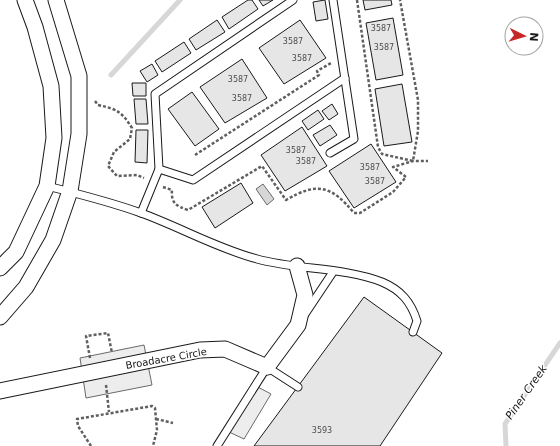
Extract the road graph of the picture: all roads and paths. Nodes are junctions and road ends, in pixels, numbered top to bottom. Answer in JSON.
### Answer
{"nodes":[{"id":1,"x":25,"y":0,"type":"edge"},
{"id":2,"x":56,"y":0,"type":"edge"},
{"id":3,"x":293,"y":0,"type":"edge"},
{"id":4,"x":333,"y":0,"type":"edge"},
{"id":5,"x":357,"y":0,"type":"edge"},
{"id":6,"x":400,"y":0,"type":"edge"},
{"id":7,"x":333,"y":63,"type":"dead end"},
{"id":8,"x":345,"y":78,"type":"junction"},
{"id":9,"x":330,"y":153,"type":"dead end"},
{"id":10,"x":195,"y":155,"type":"dead end"},
{"id":11,"x":160,"y":168,"type":"junction"},
{"id":12,"x":48,"y":186,"type":"junction"},
{"id":13,"x":70,"y":191,"type":"junction"},
{"id":14,"x":141,"y":213,"type":"junction"},
{"id":15,"x":297,"y":266,"type":"junction"},
{"id":16,"x":0,"y":268,"type":"edge"},
{"id":17,"x":333,"y":272,"type":"junction"},
{"id":18,"x":0,"y":317,"type":"edge"},
{"id":19,"x":298,"y":326,"type":"junction"},
{"id":20,"x":413,"y":332,"type":"dead end"},
{"id":21,"x":114,"y":367,"type":"junction"},
{"id":22,"x":267,"y":367,"type":"junction"},
{"id":23,"x":92,"y":372,"type":"junction"},
{"id":24,"x":298,"y":387,"type":"dead end"},
{"id":25,"x":0,"y":390,"type":"edge"},
{"id":26,"x":108,"y":401,"type":"dead end"},
{"id":27,"x":109,"y":412,"type":"junction"},
{"id":28,"x":156,"y":419,"type":"junction"},
{"id":29,"x":173,"y":423,"type":"dead end"},
{"id":30,"x":91,"y":446,"type":"edge"},
{"id":31,"x":153,"y":446,"type":"edge"},
{"id":32,"x":217,"y":446,"type":"edge"}],
"edges":[{"from":1,"to":12,"type":"street"},
{"from":2,"to":13,"type":"street"},
{"from":3,"to":11,"type":"lane"},
{"from":4,"to":8,"type":"lane"},
{"from":5,"to":6,"type":"path"},
{"from":7,"to":10,"type":"path"},
{"from":8,"to":9,"type":"lane"},
{"from":8,"to":11,"type":"lane"},
{"from":11,"to":14,"type":"lane"},
{"from":12,"to":13,"type":"lane"},
{"from":12,"to":16,"type":"street"},
{"from":13,"to":14,"type":"lane"},
{"from":13,"to":18,"type":"street"},
{"from":14,"to":15,"type":"lane"},
{"from":15,"to":17,"type":"lane"},
{"from":15,"to":19,"type":"street"},
{"from":17,"to":19,"type":"lane"},
{"from":17,"to":20,"type":"lane"},
{"from":19,"to":22,"type":"street"},
{"from":21,"to":22,"type":"street","name":"Broadacre Circle"},
{"from":21,"to":23,"type":"street","name":"Broadacre Circle"},
{"from":21,"to":23,"type":"path"},
{"from":22,"to":24,"type":"lane"},
{"from":22,"to":32,"type":"lane"},
{"from":23,"to":25,"type":"street","name":"Broadacre Circle"},
{"from":26,"to":27,"type":"path"},
{"from":27,"to":28,"type":"path"},
{"from":27,"to":30,"type":"path"},
{"from":28,"to":29,"type":"path"},
{"from":28,"to":31,"type":"path"}]}
